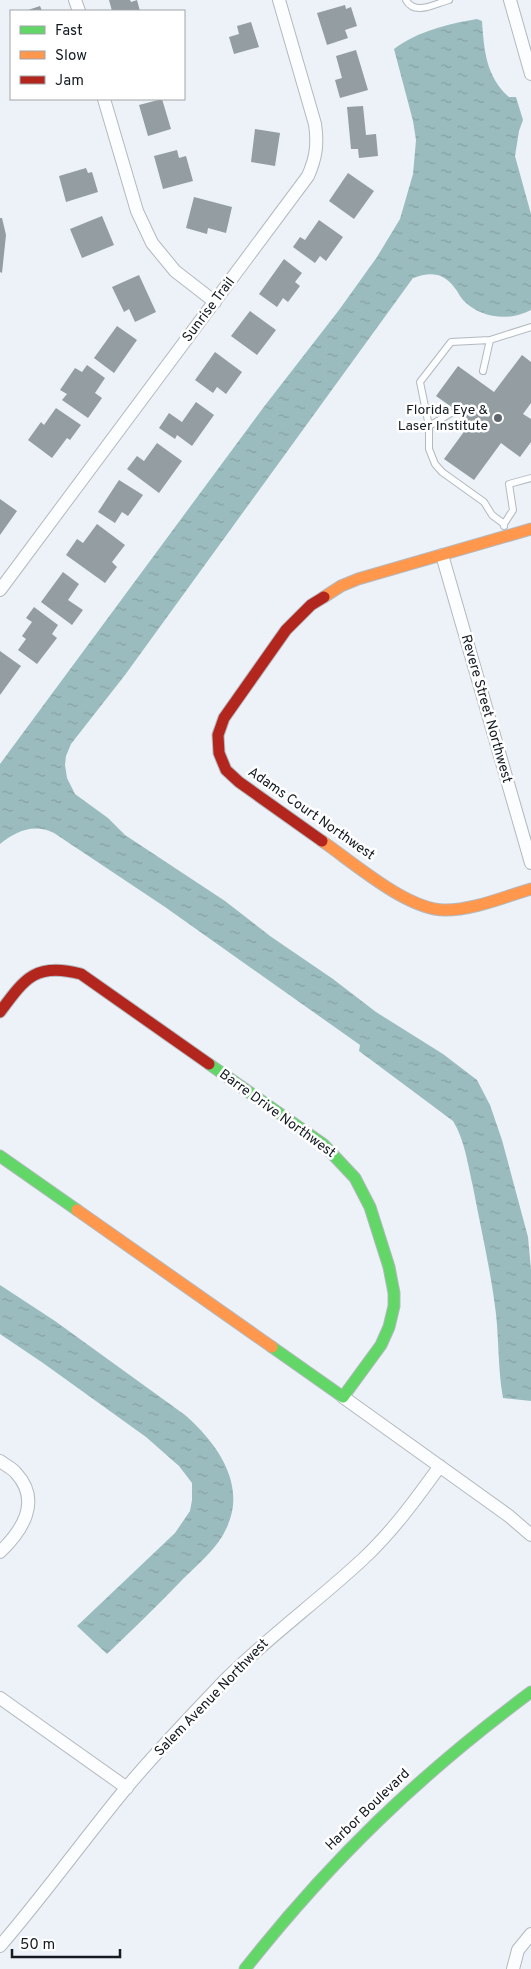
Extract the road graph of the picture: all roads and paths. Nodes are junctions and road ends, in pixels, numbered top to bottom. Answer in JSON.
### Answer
{"nodes":[{"id":1,"x":279,"y":0,"type":"edge"},
{"id":2,"x":406,"y":0,"type":"edge"},
{"id":3,"x":448,"y":0,"type":"edge"},
{"id":4,"x":510,"y":0,"type":"edge"},
{"id":5,"x":531,"y":74,"type":"edge"},
{"id":6,"x":104,"y":100,"type":"edge"},
{"id":7,"x":214,"y":302,"type":"junction"},
{"id":8,"x":531,"y":327,"type":"edge"},
{"id":9,"x":490,"y":340,"type":"junction"},
{"id":10,"x":483,"y":371,"type":"dead end"},
{"id":11,"x":453,"y":412,"type":"dead end"},
{"id":12,"x":429,"y":426,"type":"junction"},
{"id":13,"x":531,"y":478,"type":"edge"},
{"id":14,"x":504,"y":524,"type":"junction"},
{"id":15,"x":531,"y":529,"type":"edge"},
{"id":16,"x":508,"y":536,"type":"junction"},
{"id":17,"x":442,"y":555,"type":"junction"},
{"id":18,"x":0,"y":590,"type":"edge"},
{"id":19,"x":531,"y":863,"type":"edge"},
{"id":20,"x":531,"y":889,"type":"edge"},
{"id":21,"x":0,"y":1012,"type":"edge"},
{"id":22,"x":0,"y":1156,"type":"edge"},
{"id":23,"x":343,"y":1397,"type":"junction"},
{"id":24,"x":0,"y":1461,"type":"edge"},
{"id":25,"x":440,"y":1466,"type":"junction"},
{"id":26,"x":531,"y":1535,"type":"edge"},
{"id":27,"x":0,"y":1552,"type":"edge"},
{"id":28,"x":531,"y":1692,"type":"edge"},
{"id":29,"x":0,"y":1698,"type":"edge"},
{"id":30,"x":127,"y":1788,"type":"junction"},
{"id":31,"x":531,"y":1934,"type":"edge"},
{"id":32,"x":0,"y":1946,"type":"edge"},
{"id":33,"x":245,"y":1969,"type":"edge"},
{"id":34,"x":513,"y":1969,"type":"edge"}],
"edges":[{"from":1,"to":7,"type":"street","name":"Sunrise Trail"},
{"from":2,"to":3,"type":"lane"},
{"from":4,"to":5,"type":"street"},
{"from":6,"to":7,"type":"street"},
{"from":7,"to":18,"type":"street","name":"Sunrise Trail"},
{"from":8,"to":9,"type":"lane"},
{"from":9,"to":10,"type":"lane"},
{"from":9,"to":12,"type":"lane"},
{"from":11,"to":12,"type":"lane"},
{"from":12,"to":14,"type":"lane"},
{"from":13,"to":14,"type":"lane"},
{"from":14,"to":16,"type":"lane"},
{"from":15,"to":16,"type":"street","name":"Adams Court Northwest"},
{"from":16,"to":17,"type":"street","name":"Adams Court Northwest"},
{"from":17,"to":19,"type":"street","name":"Revere Street Northwest"},
{"from":17,"to":20,"type":"street","name":"Adams Court Northwest"},
{"from":21,"to":23,"type":"street","name":"Barre Drive Northwest"},
{"from":22,"to":23,"type":"street"},
{"from":23,"to":25,"type":"street"},
{"from":24,"to":27,"type":"street"},
{"from":25,"to":26,"type":"street"},
{"from":25,"to":30,"type":"street","name":"Salem Avenue Northwest"},
{"from":28,"to":33,"type":"street","name":"Harbor Boulevard"},
{"from":29,"to":30,"type":"street"},
{"from":30,"to":32,"type":"street","name":"Salem Avenue Northwest"},
{"from":31,"to":34,"type":"street"}]}
